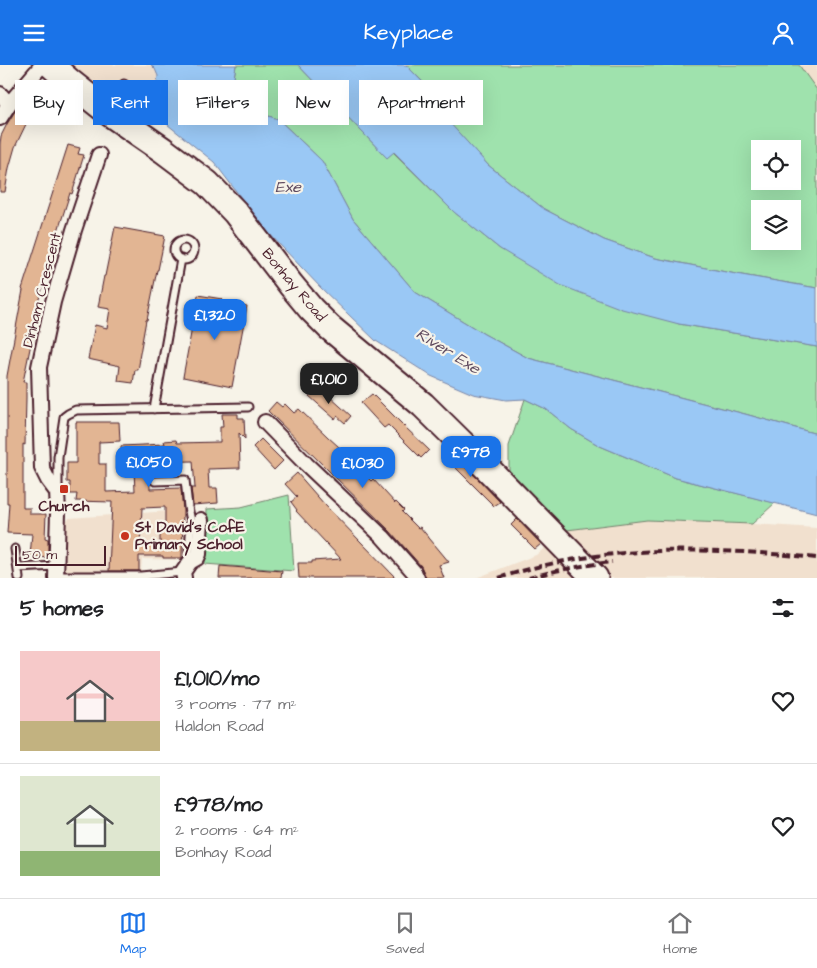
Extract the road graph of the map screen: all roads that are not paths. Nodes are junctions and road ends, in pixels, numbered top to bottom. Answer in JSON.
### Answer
{"nodes":[{"id":1,"x":42,"y":65,"type":"edge"},
{"id":2,"x":51,"y":65,"type":"edge"},
{"id":3,"x":5,"y":99,"type":"edge"},
{"id":4,"x":93,"y":100,"type":"edge"},
{"id":5,"x":0,"y":118,"type":"edge"},
{"id":6,"x":127,"y":125,"type":"edge"},
{"id":7,"x":99,"y":155,"type":"dead end"},
{"id":8,"x":181,"y":259,"type":"dead end"},
{"id":9,"x":248,"y":407,"type":"dead end"},
{"id":10,"x":154,"y":409,"type":"junction"},
{"id":11,"x":265,"y":422,"type":"dead end"},
{"id":12,"x":155,"y":481,"type":"dead end"},
{"id":13,"x":58,"y":492,"type":"junction"},
{"id":14,"x":201,"y":519,"type":"dead end"},
{"id":15,"x":15,"y":549,"type":"dead end"},
{"id":16,"x":18,"y":567,"type":"junction"},
{"id":17,"x":186,"y":571,"type":"edge"},
{"id":18,"x":56,"y":573,"type":"edge"},
{"id":19,"x":18,"y":578,"type":"edge"},
{"id":20,"x":417,"y":578,"type":"edge"},
{"id":21,"x":595,"y":578,"type":"edge"}],
"edges":[{"from":1,"to":3,"type":"street"},
{"from":2,"to":4,"type":"highway","name":"Bonhay Road"},
{"from":3,"to":5,"type":"street"},
{"from":6,"to":21,"type":"highway","name":"Bonhay Road"},
{"from":7,"to":13,"type":"street","name":"Dinham Crescent"},
{"from":8,"to":10,"type":"lane"},
{"from":9,"to":10,"type":"lane"},
{"from":10,"to":13,"type":"lane"},
{"from":11,"to":20,"type":"street"},
{"from":12,"to":17,"type":"lane"},
{"from":13,"to":18,"type":"street"},
{"from":14,"to":17,"type":"street"},
{"from":15,"to":16,"type":"lane"},
{"from":16,"to":18,"type":"lane"},
{"from":16,"to":19,"type":"lane"},
{"from":17,"to":18,"type":"lane"}]}
